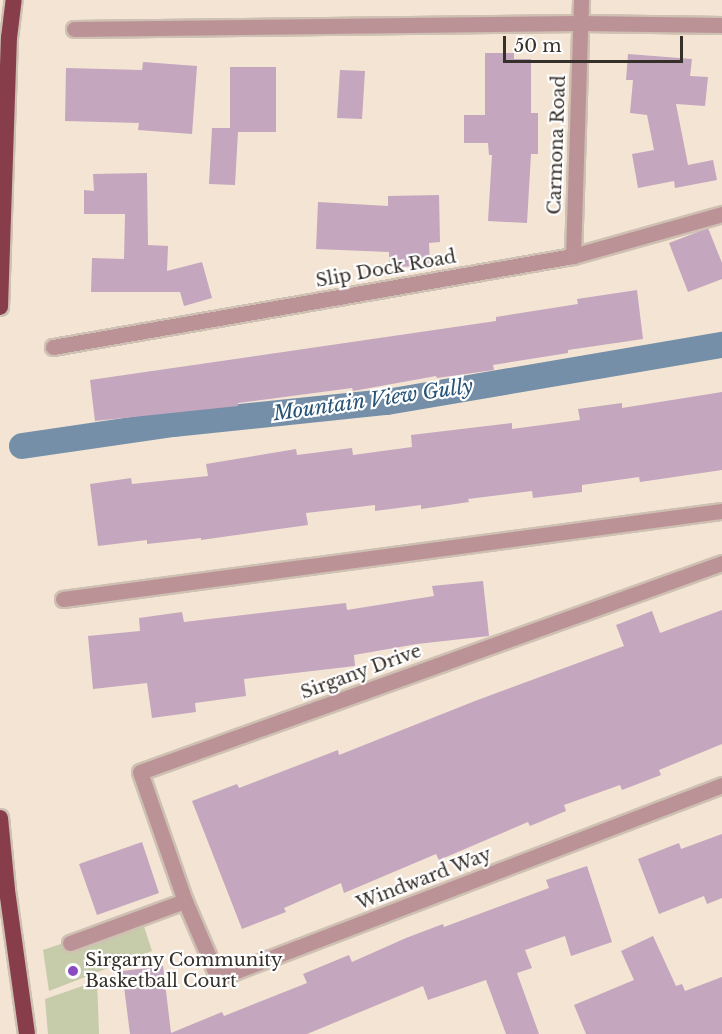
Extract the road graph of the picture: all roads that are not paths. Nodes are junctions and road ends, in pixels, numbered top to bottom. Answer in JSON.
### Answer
{"nodes":[{"id":1,"x":14,"y":0,"type":"edge"},
{"id":2,"x":581,"y":0,"type":"edge"},
{"id":3,"x":580,"y":23,"type":"junction"},
{"id":4,"x":722,"y":25,"type":"edge"},
{"id":5,"x":74,"y":29,"type":"dead end"},
{"id":6,"x":722,"y":214,"type":"edge"},
{"id":7,"x":573,"y":256,"type":"junction"},
{"id":8,"x":0,"y":307,"type":"edge"},
{"id":9,"x":53,"y":347,"type":"dead end"},
{"id":10,"x":722,"y":511,"type":"edge"},
{"id":11,"x":722,"y":563,"type":"edge"},
{"id":12,"x":63,"y":599,"type":"dead end"},
{"id":13,"x":722,"y":785,"type":"edge"},
{"id":14,"x":0,"y":818,"type":"edge"},
{"id":15,"x":185,"y":901,"type":"junction"},
{"id":16,"x":70,"y":942,"type":"dead end"},
{"id":17,"x":27,"y":1034,"type":"edge"}],
"edges":[{"from":1,"to":8,"type":"highway"},
{"from":2,"to":3,"type":"street","name":"Carmona Road"},
{"from":3,"to":4,"type":"street"},
{"from":3,"to":5,"type":"street"},
{"from":3,"to":7,"type":"street","name":"Carmona Road"},
{"from":6,"to":7,"type":"street","name":"Slip Dock Road"},
{"from":7,"to":9,"type":"street","name":"Slip Dock Road"},
{"from":10,"to":12,"type":"street"},
{"from":11,"to":15,"type":"street","name":"Sirgany Drive"},
{"from":13,"to":15,"type":"street","name":"Windward Way"},
{"from":14,"to":17,"type":"highway"},
{"from":15,"to":16,"type":"street"}]}
